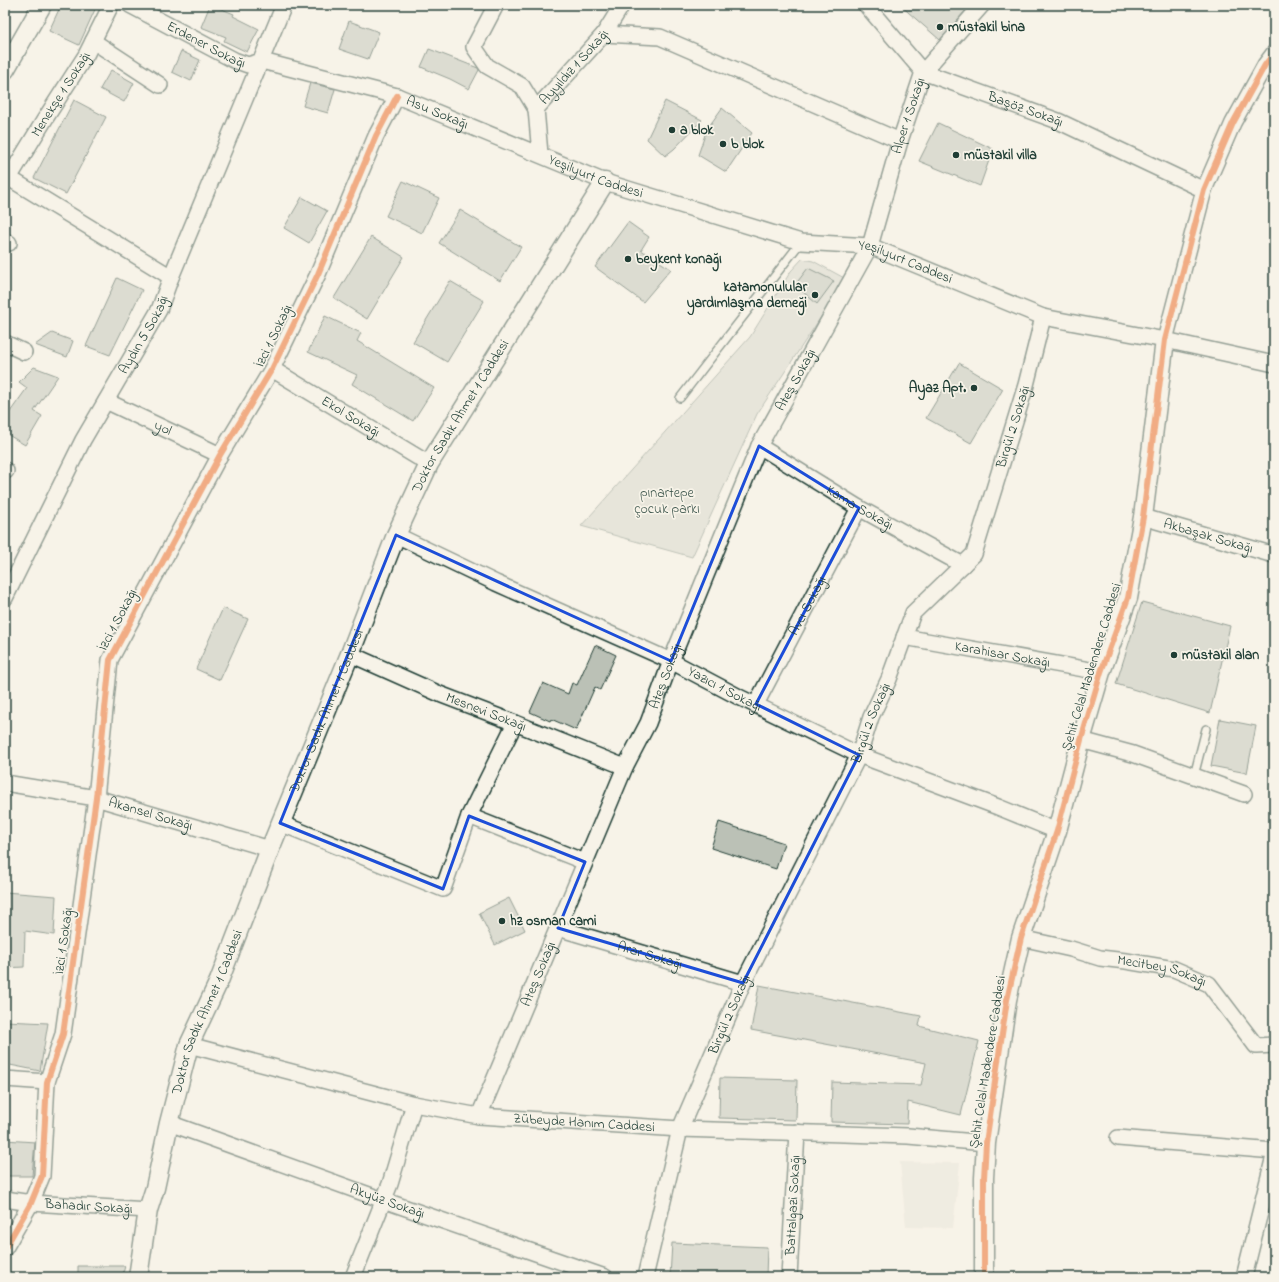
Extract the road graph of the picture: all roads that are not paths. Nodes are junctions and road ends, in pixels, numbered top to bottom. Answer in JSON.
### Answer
{"nodes":[{"id":1,"x":111,"y":5,"type":"edge"},
{"id":2,"x":130,"y":5,"type":"edge"},
{"id":3,"x":284,"y":5,"type":"edge"},
{"id":4,"x":496,"y":5,"type":"edge"},
{"id":5,"x":622,"y":5,"type":"edge"},
{"id":6,"x":866,"y":5,"type":"edge"},
{"id":7,"x":982,"y":5,"type":"edge"},
{"id":8,"x":40,"y":6,"type":"edge"},
{"id":9,"x":604,"y":34,"type":"junction"},
{"id":10,"x":93,"y":41,"type":"junction"},
{"id":11,"x":1274,"y":52,"type":"edge"},
{"id":12,"x":262,"y":61,"type":"junction"},
{"id":13,"x":5,"y":70,"type":"edge"},
{"id":14,"x":923,"y":72,"type":"junction"},
{"id":15,"x":160,"y":85,"type":"dead end"},
{"id":16,"x":397,"y":96,"type":"junction"},
{"id":17,"x":536,"y":109,"type":"junction"},
{"id":18,"x":900,"y":141,"type":"junction"},
{"id":19,"x":540,"y":154,"type":"junction"},
{"id":20,"x":7,"y":177,"type":"edge"},
{"id":21,"x":605,"y":182,"type":"junction"},
{"id":22,"x":1204,"y":190,"type":"junction"},
{"id":23,"x":801,"y":242,"type":"junction"},
{"id":24,"x":870,"y":246,"type":"junction"},
{"id":25,"x":171,"y":277,"type":"junction"},
{"id":26,"x":1044,"y":317,"type":"junction"},
{"id":27,"x":1165,"y":340,"type":"junction"},
{"id":28,"x":5,"y":343,"type":"edge"},
{"id":29,"x":24,"y":352,"type":"dead end"},
{"id":30,"x":1274,"y":364,"type":"edge"},
{"id":31,"x":272,"y":369,"type":"junction"},
{"id":32,"x":680,"y":398,"type":"dead end"},
{"id":33,"x":106,"y":400,"type":"junction"},
{"id":34,"x":759,"y":446,"type":"junction"},
{"id":35,"x":220,"y":456,"type":"junction"},
{"id":36,"x":429,"y":464,"type":"junction"},
{"id":37,"x":859,"y":508,"type":"junction"},
{"id":38,"x":1143,"y":517,"type":"junction"},
{"id":39,"x":396,"y":535,"type":"junction"},
{"id":40,"x":1274,"y":555,"type":"edge"},
{"id":41,"x":963,"y":565,"type":"junction"},
{"id":42,"x":5,"y":598,"type":"edge"},
{"id":43,"x":904,"y":637,"type":"junction"},
{"id":44,"x":350,"y":654,"type":"junction"},
{"id":45,"x":671,"y":660,"type":"junction"},
{"id":46,"x":1101,"y":672,"type":"junction"},
{"id":47,"x":756,"y":704,"type":"junction"},
{"id":48,"x":515,"y":723,"type":"junction"},
{"id":49,"x":1206,"y":729,"type":"dead end"},
{"id":50,"x":1080,"y":740,"type":"junction"},
{"id":51,"x":858,"y":754,"type":"junction"},
{"id":52,"x":624,"y":767,"type":"junction"},
{"id":53,"x":1194,"y":776,"type":"junction"},
{"id":54,"x":5,"y":783,"type":"edge"},
{"id":55,"x":1244,"y":794,"type":"dead end"},
{"id":56,"x":96,"y":798,"type":"junction"},
{"id":57,"x":469,"y":816,"type":"junction"},
{"id":58,"x":280,"y":823,"type":"junction"},
{"id":59,"x":1057,"y":831,"type":"junction"},
{"id":60,"x":270,"y":850,"type":"junction"},
{"id":61,"x":585,"y":862,"type":"junction"},
{"id":62,"x":558,"y":928,"type":"junction"},
{"id":63,"x":1021,"y":938,"type":"junction"},
{"id":64,"x":743,"y":983,"type":"junction"},
{"id":65,"x":189,"y":1045,"type":"junction"},
{"id":66,"x":1274,"y":1046,"type":"edge"},
{"id":67,"x":5,"y":1080,"type":"edge"},
{"id":68,"x":47,"y":1082,"type":"junction"},
{"id":69,"x":414,"y":1104,"type":"junction"},
{"id":70,"x":479,"y":1116,"type":"junction"},
{"id":71,"x":169,"y":1123,"type":"junction"},
{"id":72,"x":680,"y":1129,"type":"junction"},
{"id":73,"x":797,"y":1132,"type":"junction"},
{"id":74,"x":1118,"y":1138,"type":"dead end"},
{"id":75,"x":986,"y":1143,"type":"junction"},
{"id":76,"x":1274,"y":1151,"type":"edge"},
{"id":77,"x":1274,"y":1156,"type":"edge"},
{"id":78,"x":5,"y":1199,"type":"edge"},
{"id":79,"x":383,"y":1200,"type":"junction"},
{"id":80,"x":31,"y":1203,"type":"junction"},
{"id":81,"x":148,"y":1210,"type":"junction"},
{"id":82,"x":5,"y":1248,"type":"edge"},
{"id":83,"x":138,"y":1277,"type":"edge"},
{"id":84,"x":354,"y":1277,"type":"edge"},
{"id":85,"x":605,"y":1277,"type":"edge"},
{"id":86,"x":645,"y":1277,"type":"edge"},
{"id":87,"x":789,"y":1277,"type":"edge"},
{"id":88,"x":984,"y":1277,"type":"edge"},
{"id":89,"x":1244,"y":1277,"type":"edge"}],
"edges":[{"from":1,"to":10,"type":"street","name":"Menekşe 1 Sokağı"},
{"from":2,"to":12,"type":"street","name":"Erdener Sokağı"},
{"from":3,"to":12,"type":"street","name":"Aydın 5 Sokağı"},
{"from":4,"to":17,"type":"street"},
{"from":5,"to":9,"type":"street","name":"Ayyıldız 1 Sokağı"},
{"from":6,"to":14,"type":"street","name":"Başöz Sokağı"},
{"from":7,"to":14,"type":"street","name":"Alper 1 Sokağı"},
{"from":8,"to":13,"type":"street"},
{"from":9,"to":17,"type":"street","name":"Ayyıldız 1 Sokağı"},
{"from":9,"to":18,"type":"street"},
{"from":10,"to":15,"type":"street"},
{"from":10,"to":20,"type":"street","name":"Menekşe 1 Sokağı"},
{"from":11,"to":22,"type":"street","name":"Şehit Celal Madendere Caddesi"},
{"from":12,"to":16,"type":"street","name":"Asu Sokağı"},
{"from":12,"to":25,"type":"street","name":"Aydın 5 Sokağı"},
{"from":14,"to":18,"type":"street","name":"Alper 1 Sokağı"},
{"from":14,"to":22,"type":"street","name":"Başöz Sokağı"},
{"from":16,"to":19,"type":"street","name":"Asu Sokağı"},
{"from":16,"to":31,"type":"street","name":"İzci 1 Sokağı"},
{"from":17,"to":19,"type":"street","name":"Ayyıldız 1 Sokağı"},
{"from":18,"to":24,"type":"street","name":"Alper 1 Sokağı"},
{"from":19,"to":21,"type":"street","name":"Yeşilyurt Caddesi"},
{"from":20,"to":25,"type":"street"},
{"from":21,"to":23,"type":"street","name":"Yeşilyurt Caddesi"},
{"from":21,"to":36,"type":"street","name":"Doktor Sadık Ahmet 1 Caddesi"},
{"from":22,"to":27,"type":"street","name":"Şehit Celal Madendere Caddesi"},
{"from":23,"to":24,"type":"street","name":"Yeşilyurt Caddesi"},
{"from":23,"to":32,"type":"lane"},
{"from":24,"to":26,"type":"street","name":"Yeşilyurt Caddesi"},
{"from":24,"to":34,"type":"street","name":"Ateş Sokağı"},
{"from":25,"to":33,"type":"street","name":"Aydın 5 Sokağı"},
{"from":26,"to":27,"type":"street","name":"Yeşilyurt Caddesi"},
{"from":26,"to":41,"type":"street","name":"Birgül 2 Sokağı"},
{"from":27,"to":30,"type":"street","name":"Yeşilyurt Caddesi"},
{"from":27,"to":38,"type":"street","name":"Şehit Celal Madendere Caddesi"},
{"from":28,"to":29,"type":"street"},
{"from":31,"to":35,"type":"street","name":"İzci 1 Sokağı"},
{"from":31,"to":36,"type":"street","name":"Ekol Sokağı"},
{"from":33,"to":35,"type":"street","name":"yol"},
{"from":33,"to":42,"type":"street","name":"Aydın 5 Sokağı"},
{"from":34,"to":37,"type":"street","name":"Kama Sokağı"},
{"from":34,"to":45,"type":"street","name":"Ateş Sokağı"},
{"from":35,"to":56,"type":"street","name":"İzci 1 Sokağı"},
{"from":36,"to":39,"type":"street","name":"Doktor Sadık Ahmet 1 Caddesi"},
{"from":37,"to":41,"type":"street","name":"Kama Sokağı"},
{"from":37,"to":47,"type":"street","name":"Avcı Sokağı"},
{"from":38,"to":40,"type":"street","name":"Akbaşak Sokağı"},
{"from":38,"to":46,"type":"street","name":"Şehit Celal Madendere Caddesi"},
{"from":39,"to":44,"type":"street","name":"Doktor Sadık Ahmet 1 Caddesi"},
{"from":39,"to":45,"type":"street","name":"Yazıcı 1 Sokağı"},
{"from":41,"to":43,"type":"street","name":"Birgül 2 Sokağı"},
{"from":43,"to":46,"type":"street","name":"Karahisar Sokağı"},
{"from":43,"to":51,"type":"street","name":"Birgül 2 Sokağı"},
{"from":44,"to":48,"type":"street","name":"Mesnevi Sokağı"},
{"from":44,"to":58,"type":"street","name":"Doktor Sadık Ahmet 1 Caddesi"},
{"from":45,"to":47,"type":"street","name":"Yazıcı 1 Sokağı"},
{"from":45,"to":52,"type":"street","name":"Ateş Sokağı"},
{"from":46,"to":50,"type":"street","name":"Şehit Celal Madendere Caddesi"},
{"from":47,"to":51,"type":"street","name":"Yazıcı 1 Sokağı"},
{"from":48,"to":52,"type":"street","name":"Mesnevi Sokağı"},
{"from":48,"to":57,"type":"street"},
{"from":49,"to":53,"type":"lane"},
{"from":50,"to":53,"type":"street"},
{"from":50,"to":59,"type":"street","name":"Şehit Celal Madendere Caddesi"},
{"from":51,"to":59,"type":"street","name":"Yazıcı 1 Sokağı"},
{"from":51,"to":64,"type":"street","name":"Birgül 2 Sokağı"},
{"from":52,"to":61,"type":"street","name":"Ateş Sokağı"},
{"from":53,"to":55,"type":"street"},
{"from":54,"to":56,"type":"street","name":"Akansel Sokağı"},
{"from":56,"to":60,"type":"street","name":"Akansel Sokağı"},
{"from":56,"to":68,"type":"street","name":"İzci 1 Sokağı"},
{"from":57,"to":58,"type":"street"},
{"from":57,"to":61,"type":"street"},
{"from":58,"to":60,"type":"street","name":"Doktor Sadık Ahmet 1 Caddesi"},
{"from":59,"to":63,"type":"street","name":"Şehit Celal Madendere Caddesi"},
{"from":60,"to":65,"type":"street","name":"Doktor Sadık Ahmet 1 Caddesi"},
{"from":61,"to":62,"type":"street","name":"Ateş Sokağı"},
{"from":62,"to":64,"type":"street","name":"Arar Sokağı"},
{"from":62,"to":70,"type":"street","name":"Ateş Sokağı"},
{"from":63,"to":66,"type":"street","name":"Mecitbey Sokağı"},
{"from":63,"to":75,"type":"street","name":"Şehit Celal Madendere Caddesi"},
{"from":64,"to":72,"type":"street","name":"Birgül 2 Sokağı"},
{"from":65,"to":69,"type":"street","name":"Zübeyde Hanım Caddesi"},
{"from":65,"to":71,"type":"street","name":"Doktor Sadık Ahmet 1 Caddesi"},
{"from":67,"to":68,"type":"street"},
{"from":68,"to":80,"type":"street","name":"İzci 1 Sokağı"},
{"from":69,"to":70,"type":"street","name":"Zübeyde Hanım Caddesi"},
{"from":69,"to":79,"type":"street"},
{"from":70,"to":72,"type":"street","name":"Zübeyde Hanım Caddesi"},
{"from":71,"to":79,"type":"street","name":"Akyüz Sokağı"},
{"from":71,"to":81,"type":"street","name":"Doktor Sadık Ahmet 1 Caddesi"},
{"from":72,"to":73,"type":"street","name":"Zübeyde Hanım Caddesi"},
{"from":72,"to":86,"type":"street","name":"Birgül 2 Sokağı"},
{"from":73,"to":75,"type":"street","name":"Zübeyde Hanım Caddesi"},
{"from":73,"to":87,"type":"street","name":"Battalgazi Sokağı"},
{"from":74,"to":76,"type":"street"},
{"from":75,"to":88,"type":"street","name":"Şehit Celal Madendere Caddesi"},
{"from":77,"to":89,"type":"street"},
{"from":78,"to":80,"type":"street","name":"Bahadır Sokağı"},
{"from":79,"to":84,"type":"street"},
{"from":79,"to":85,"type":"street","name":"Akyüz Sokağı"},
{"from":80,"to":81,"type":"street","name":"Bahadır Sokağı"},
{"from":80,"to":82,"type":"street","name":"İzci 1 Sokağı"},
{"from":81,"to":83,"type":"street","name":"Doktor Sadık Ahmet 1 Caddesi"}]}
